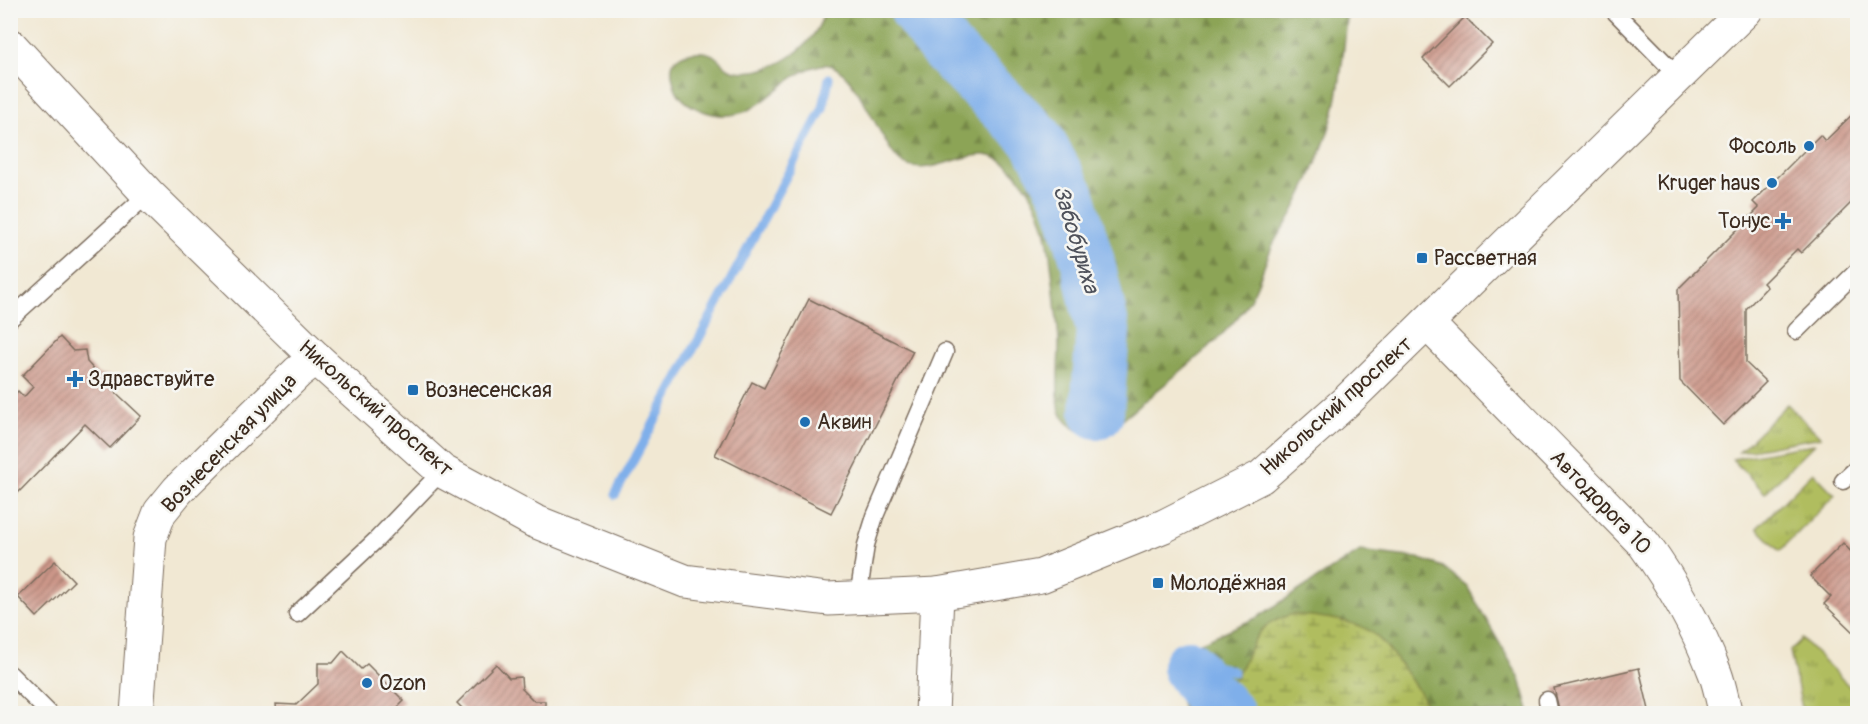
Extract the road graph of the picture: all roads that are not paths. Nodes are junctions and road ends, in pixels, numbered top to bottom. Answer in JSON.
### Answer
{"nodes":[{"id":1,"x":1613,"y":10,"type":"edge"},
{"id":2,"x":1746,"y":10,"type":"edge"},
{"id":3,"x":12,"y":52,"type":"edge"},
{"id":4,"x":1678,"y":76,"type":"junction"},
{"id":5,"x":148,"y":194,"type":"junction"},
{"id":6,"x":1857,"y":270,"type":"edge"},
{"id":7,"x":10,"y":319,"type":"edge"},
{"id":8,"x":1427,"y":323,"type":"junction"},
{"id":9,"x":1796,"y":331,"type":"dead end"},
{"id":10,"x":945,"y":352,"type":"dead end"},
{"id":11,"x":316,"y":358,"type":"junction"},
{"id":12,"x":1857,"y":467,"type":"edge"},
{"id":13,"x":442,"y":471,"type":"junction"},
{"id":14,"x":1843,"y":482,"type":"dead end"},
{"id":15,"x":937,"y":594,"type":"junction"},
{"id":16,"x":858,"y":598,"type":"junction"},
{"id":17,"x":297,"y":614,"type":"dead end"},
{"id":18,"x":10,"y":674,"type":"edge"},
{"id":19,"x":142,"y":710,"type":"edge"},
{"id":20,"x":50,"y":714,"type":"edge"},
{"id":21,"x":932,"y":714,"type":"edge"},
{"id":22,"x":1726,"y":714,"type":"edge"}],
"edges":[{"from":1,"to":4,"type":"lane"},
{"from":2,"to":4,"type":"main road","name":"Никольский проспект"},
{"from":3,"to":5,"type":"main road","name":"Никольский проспект"},
{"from":4,"to":8,"type":"main road","name":"Никольский проспект"},
{"from":5,"to":7,"type":"lane"},
{"from":5,"to":11,"type":"main road","name":"Никольский проспект"},
{"from":6,"to":9,"type":"lane"},
{"from":8,"to":15,"type":"main road","name":"Никольский проспект"},
{"from":8,"to":22,"type":"main road","name":"Автодорога 10"},
{"from":10,"to":16,"type":"lane"},
{"from":11,"to":13,"type":"main road","name":"Никольский проспект"},
{"from":11,"to":19,"type":"main road","name":"Вознесенская улица"},
{"from":12,"to":14,"type":"lane"},
{"from":13,"to":16,"type":"main road","name":"Никольский проспект"},
{"from":13,"to":17,"type":"lane"},
{"from":15,"to":16,"type":"main road","name":"Никольский проспект"},
{"from":15,"to":21,"type":"main road"},
{"from":18,"to":20,"type":"lane"}]}
